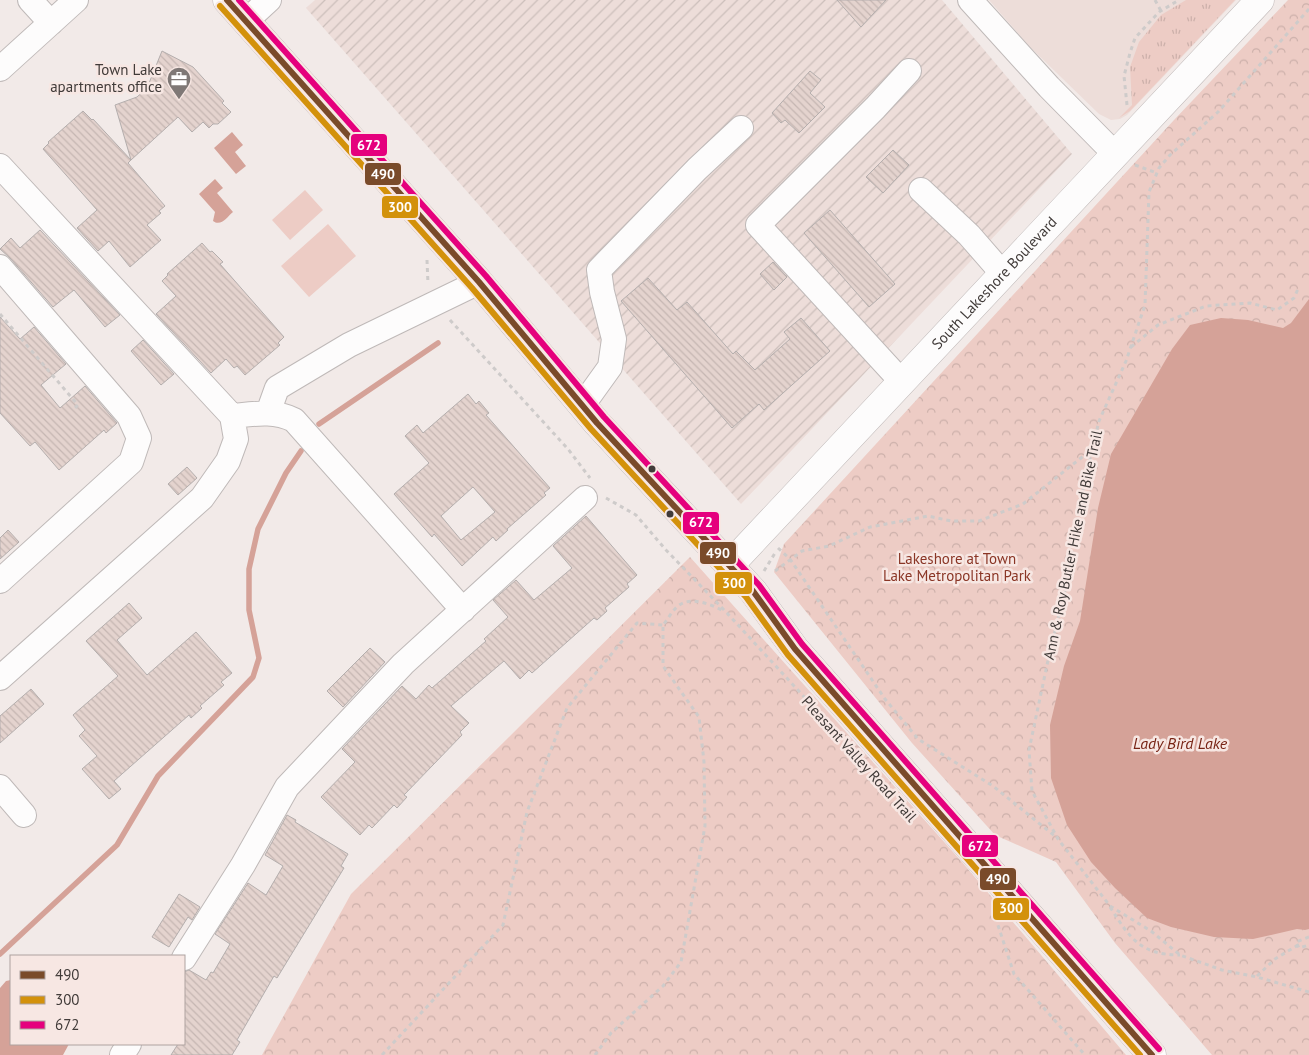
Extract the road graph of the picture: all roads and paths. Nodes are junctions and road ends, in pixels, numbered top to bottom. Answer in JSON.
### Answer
{"nodes":[{"id":1,"x":30,"y":0,"type":"edge"},
{"id":2,"x":76,"y":0,"type":"edge"},
{"id":3,"x":227,"y":0,"type":"edge"},
{"id":4,"x":269,"y":0,"type":"edge"},
{"id":5,"x":970,"y":0,"type":"edge"},
{"id":6,"x":1155,"y":0,"type":"edge"},
{"id":7,"x":1179,"y":0,"type":"edge"},
{"id":8,"x":1260,"y":0,"type":"edge"},
{"id":9,"x":1309,"y":9,"type":"edge"},
{"id":10,"x":1161,"y":11,"type":"junction"},
{"id":11,"x":245,"y":22,"type":"junction"},
{"id":12,"x":51,"y":23,"type":"junction"},
{"id":13,"x":0,"y":69,"type":"edge"},
{"id":14,"x":910,"y":71,"type":"dead end"},
{"id":15,"x":1127,"y":105,"type":"dead end"},
{"id":16,"x":741,"y":128,"type":"dead end"},
{"id":17,"x":1122,"y":158,"type":"junction"},
{"id":18,"x":0,"y":166,"type":"edge"},
{"id":19,"x":1157,"y":173,"type":"junction"},
{"id":20,"x":922,"y":190,"type":"dead end"},
{"id":21,"x":0,"y":267,"type":"edge"},
{"id":22,"x":1003,"y":274,"type":"junction"},
{"id":23,"x":479,"y":282,"type":"junction"},
{"id":24,"x":1298,"y":289,"type":"dead end"},
{"id":25,"x":436,"y":304,"type":"junction"},
{"id":26,"x":0,"y":314,"type":"edge"},
{"id":27,"x":1130,"y":348,"type":"junction"},
{"id":28,"x":902,"y":382,"type":"junction"},
{"id":29,"x":582,"y":406,"type":"junction"},
{"id":30,"x":75,"y":408,"type":"dead end"},
{"id":31,"x":268,"y":413,"type":"junction"},
{"id":32,"x":232,"y":416,"type":"junction"},
{"id":33,"x":1092,"y":450,"type":"junction"},
{"id":34,"x":593,"y":491,"type":"junction"},
{"id":35,"x":778,"y":548,"type":"dead end"},
{"id":36,"x":790,"y":559,"type":"junction"},
{"id":37,"x":729,"y":566,"type":"junction"},
{"id":38,"x":775,"y":571,"type":"dead end"},
{"id":39,"x":0,"y":582,"type":"edge"},
{"id":40,"x":463,"y":610,"type":"junction"},
{"id":41,"x":727,"y":613,"type":"junction"},
{"id":42,"x":663,"y":625,"type":"junction"},
{"id":43,"x":0,"y":678,"type":"edge"},
{"id":44,"x":813,"y":707,"type":"dead end"},
{"id":45,"x":0,"y":787,"type":"edge"},
{"id":46,"x":24,"y":815,"type":"dead end"},
{"id":47,"x":1058,"y":839,"type":"junction"},
{"id":48,"x":989,"y":904,"type":"dead end"},
{"id":49,"x":1110,"y":906,"type":"junction"},
{"id":50,"x":1309,"y":937,"type":"edge"},
{"id":51,"x":1298,"y":945,"type":"junction"},
{"id":52,"x":1309,"y":945,"type":"edge"},
{"id":53,"x":1180,"y":955,"type":"junction"},
{"id":54,"x":185,"y":956,"type":"edge"},
{"id":55,"x":1256,"y":977,"type":"junction"},
{"id":56,"x":1309,"y":992,"type":"edge"},
{"id":57,"x":382,"y":1055,"type":"edge"},
{"id":58,"x":595,"y":1055,"type":"edge"},
{"id":59,"x":1085,"y":1055,"type":"edge"},
{"id":60,"x":1152,"y":1055,"type":"edge"}],
"edges":[{"from":1,"to":12,"type":"street"},
{"from":2,"to":12,"type":"street"},
{"from":3,"to":11,"type":"main road"},
{"from":4,"to":11,"type":"street"},
{"from":5,"to":17,"type":"street"},
{"from":6,"to":10,"type":"path"},
{"from":7,"to":10,"type":"path"},
{"from":8,"to":17,"type":"main road","name":"South Lakeshore Boulevard"},
{"from":9,"to":19,"type":"path","name":"Ann & Roy Butler Hike and Bike Trail"},
{"from":10,"to":15,"type":"path"},
{"from":11,"to":23,"type":"main road"},
{"from":12,"to":13,"type":"street"},
{"from":14,"to":28,"type":"street"},
{"from":16,"to":29,"type":"street"},
{"from":17,"to":19,"type":"path"},
{"from":17,"to":22,"type":"main road","name":"South Lakeshore Boulevard"},
{"from":18,"to":32,"type":"street"},
{"from":19,"to":27,"type":"path","name":"Ann & Roy Butler Hike and Bike Trail"},
{"from":20,"to":22,"type":"street"},
{"from":21,"to":39,"type":"street"},
{"from":22,"to":28,"type":"main road","name":"South Lakeshore Boulevard"},
{"from":23,"to":25,"type":"street"},
{"from":23,"to":29,"type":"main road"},
{"from":24,"to":27,"type":"path"},
{"from":25,"to":31,"type":"street"},
{"from":25,"to":34,"type":"path"},
{"from":26,"to":30,"type":"path"},
{"from":27,"to":33,"type":"path","name":"Ann & Roy Butler Hike and Bike Trail"},
{"from":28,"to":37,"type":"main road","name":"South Lakeshore Boulevard"},
{"from":29,"to":37,"type":"main road"},
{"from":31,"to":32,"type":"street"},
{"from":31,"to":40,"type":"street"},
{"from":32,"to":43,"type":"street"},
{"from":33,"to":36,"type":"path"},
{"from":33,"to":47,"type":"path","name":"Ann & Roy Butler Hike and Bike Trail"},
{"from":34,"to":40,"type":"street"},
{"from":34,"to":41,"type":"path","name":"Pleasant Valley Road Trail"},
{"from":35,"to":36,"type":"path"},
{"from":36,"to":38,"type":"path"},
{"from":36,"to":47,"type":"path"},
{"from":37,"to":60,"type":"main road"},
{"from":40,"to":54,"type":"street"},
{"from":41,"to":42,"type":"path"},
{"from":41,"to":44,"type":"path","name":"Pleasant Valley Road Trail"},
{"from":42,"to":57,"type":"path"},
{"from":42,"to":58,"type":"path"},
{"from":45,"to":46,"type":"street"},
{"from":47,"to":49,"type":"path","name":"Ann & Roy Butler Hike and Bike Trail"},
{"from":48,"to":59,"type":"path"},
{"from":49,"to":53,"type":"path","name":"Ann & Roy Butler Hike and Bike Trail"},
{"from":49,"to":53,"type":"path"},
{"from":50,"to":51,"type":"path"},
{"from":51,"to":52,"type":"path"},
{"from":51,"to":55,"type":"path"},
{"from":53,"to":55,"type":"path","name":"Ann & Roy Butler Hike and Bike Trail"},
{"from":55,"to":56,"type":"path","name":"Ann & Roy Butler Hike and Bike Trail"}]}
